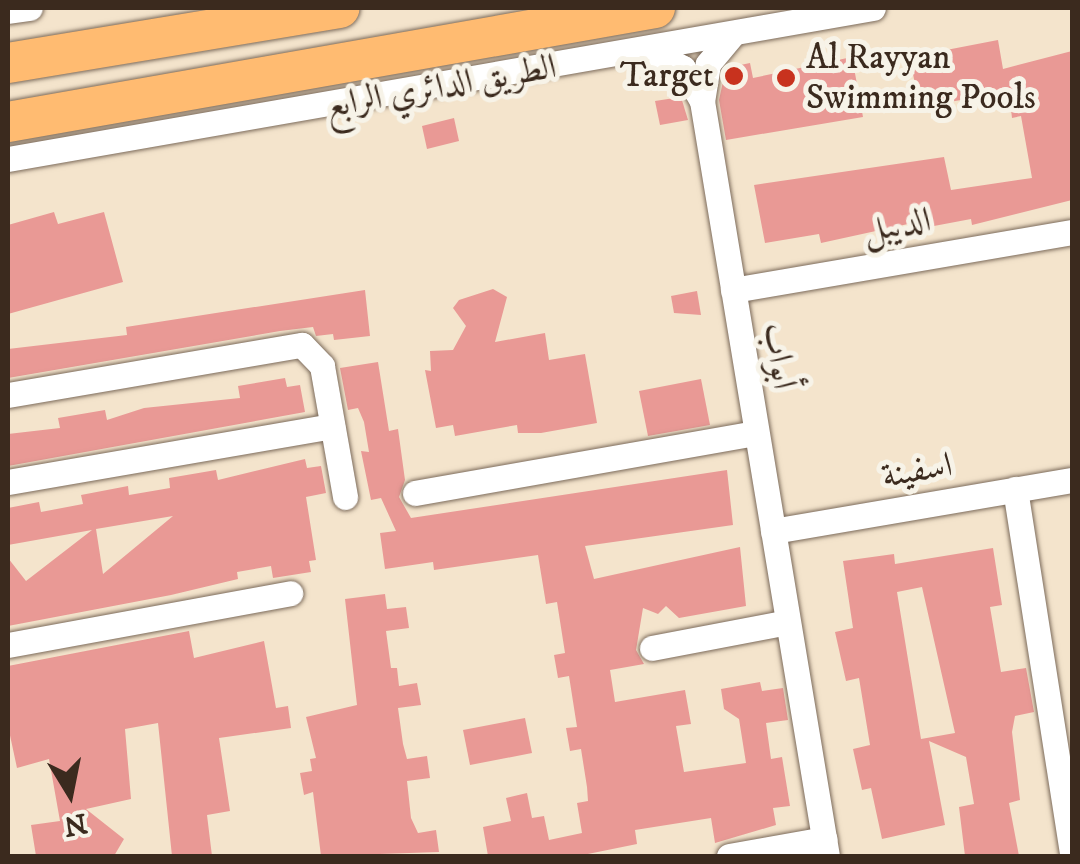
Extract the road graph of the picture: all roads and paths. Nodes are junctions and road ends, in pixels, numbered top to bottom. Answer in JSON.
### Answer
{"nodes":[{"id":1,"x":30,"y":8,"type":"edge"},
{"id":2,"x":340,"y":8,"type":"edge"},
{"id":3,"x":655,"y":8,"type":"edge"},
{"id":4,"x":874,"y":8,"type":"edge"},
{"id":5,"x":8,"y":11,"type":"edge"},
{"id":6,"x":732,"y":36,"type":"junction"},
{"id":7,"x":650,"y":51,"type":"junction"},
{"id":8,"x":8,"y":63,"type":"edge"},
{"id":9,"x":702,"y":100,"type":"junction"},
{"id":10,"x":8,"y":122,"type":"edge"},
{"id":11,"x":8,"y":160,"type":"edge"},
{"id":12,"x":1072,"y":232,"type":"edge"},
{"id":13,"x":733,"y":290,"type":"junction"},
{"id":14,"x":8,"y":395,"type":"edge"},
{"id":15,"x":332,"y":426,"type":"junction"},
{"id":16,"x":756,"y":433,"type":"junction"},
{"id":17,"x":1072,"y":480,"type":"edge"},
{"id":18,"x":8,"y":482,"type":"edge"},
{"id":19,"x":1015,"y":490,"type":"junction"},
{"id":20,"x":415,"y":493,"type":"dead end"},
{"id":21,"x":345,"y":497,"type":"dead end"},
{"id":22,"x":773,"y":531,"type":"junction"},
{"id":23,"x":290,"y":593,"type":"dead end"},
{"id":24,"x":788,"y":622,"type":"junction"},
{"id":25,"x":8,"y":645,"type":"edge"},
{"id":26,"x":652,"y":648,"type":"dead end"},
{"id":27,"x":825,"y":848,"type":"edge"},
{"id":28,"x":1072,"y":852,"type":"edge"},
{"id":29,"x":728,"y":856,"type":"edge"}],
"edges":[{"from":1,"to":5,"type":"street"},
{"from":2,"to":8,"type":"main road"},
{"from":3,"to":10,"type":"main road","name":"الطريق الدائري الرابع"},
{"from":4,"to":6,"type":"street","name":"الطريق الدائري الرابع"},
{"from":6,"to":7,"type":"street","name":"الطريق الدائري الرابع"},
{"from":6,"to":9,"type":"street","name":"أبواب"},
{"from":7,"to":9,"type":"street","name":"أبواب"},
{"from":7,"to":11,"type":"street","name":"الطريق الدائري الرابع"},
{"from":9,"to":13,"type":"street","name":"أبواب"},
{"from":12,"to":13,"type":"street","name":"الديبل"},
{"from":13,"to":16,"type":"street","name":"أبواب"},
{"from":14,"to":15,"type":"street"},
{"from":15,"to":18,"type":"street"},
{"from":15,"to":21,"type":"street"},
{"from":16,"to":20,"type":"street"},
{"from":16,"to":22,"type":"street","name":"أبواب"},
{"from":17,"to":19,"type":"street","name":"اسفينة"},
{"from":19,"to":22,"type":"street","name":"اسفينة"},
{"from":19,"to":28,"type":"street"},
{"from":22,"to":24,"type":"street","name":"أبواب"},
{"from":23,"to":25,"type":"street"},
{"from":24,"to":26,"type":"street"},
{"from":24,"to":27,"type":"street","name":"أبواب"},
{"from":27,"to":29,"type":"street"}]}
